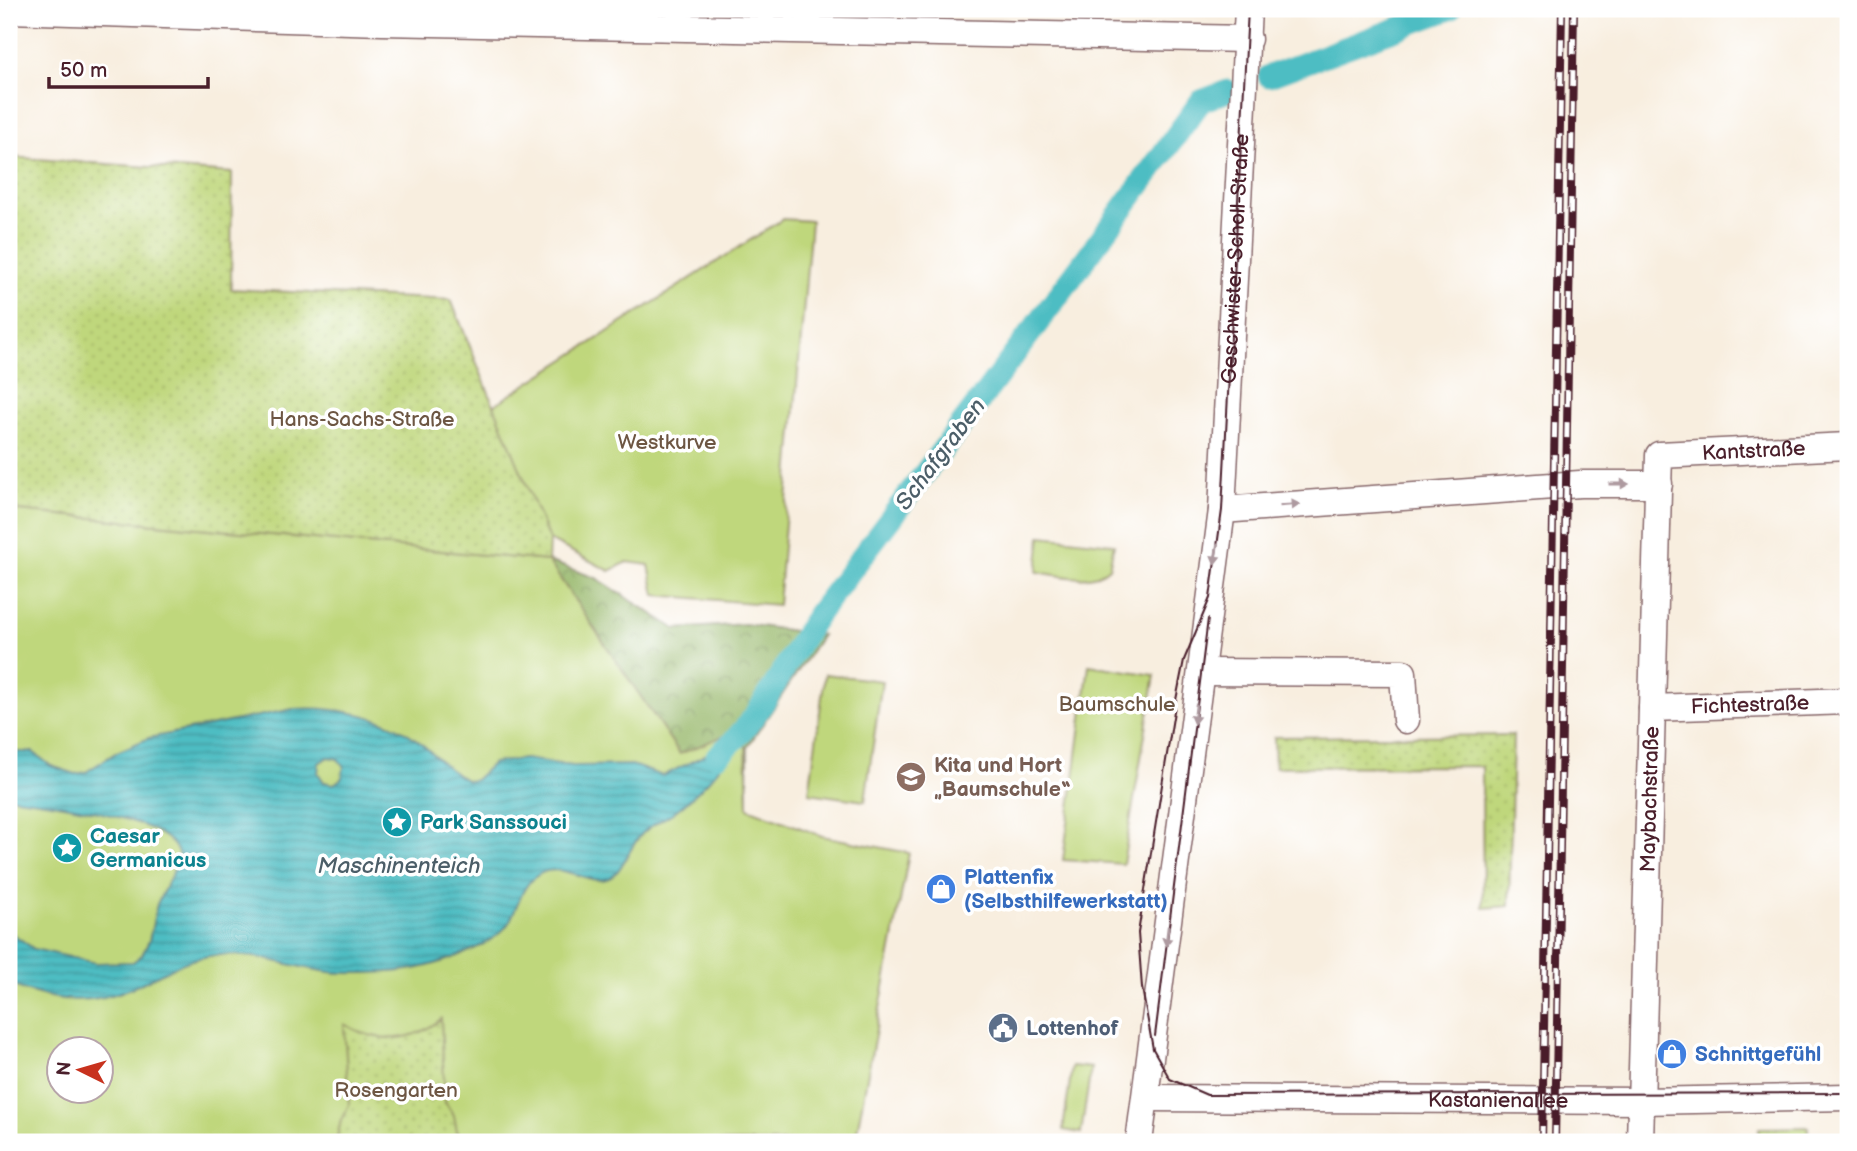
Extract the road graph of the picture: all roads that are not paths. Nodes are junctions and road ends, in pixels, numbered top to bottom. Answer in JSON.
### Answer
{"nodes":[{"id":1,"x":1248,"y":9,"type":"edge"},
{"id":2,"x":9,"y":10,"type":"edge"},
{"id":3,"x":382,"y":15,"type":"edge"},
{"id":4,"x":1248,"y":39,"type":"junction"},
{"id":5,"x":1848,"y":446,"type":"edge"},
{"id":6,"x":1659,"y":455,"type":"joint"},
{"id":7,"x":1658,"y":484,"type":"junction"},
{"id":8,"x":1222,"y":510,"type":"junction"},
{"id":9,"x":1201,"y":672,"type":"junction"},
{"id":10,"x":1848,"y":701,"type":"edge"},
{"id":11,"x":1652,"y":708,"type":"junction"},
{"id":12,"x":1406,"y":720,"type":"dead end"},
{"id":13,"x":1848,"y":1097,"type":"edge"},
{"id":14,"x":1146,"y":1098,"type":"junction"},
{"id":15,"x":1641,"y":1101,"type":"junction"},
{"id":16,"x":1139,"y":1142,"type":"edge"},
{"id":17,"x":1640,"y":1142,"type":"edge"}],
"edges":[{"from":1,"to":4,"type":"street","name":"Geschwister-Scholl-Straße"},
{"from":2,"to":3,"type":"street"},
{"from":3,"to":4,"type":"street"},
{"from":4,"to":8,"type":"street","name":"Geschwister-Scholl-Straße"},
{"from":5,"to":6,"type":"street","name":"Kantstraße"},
{"from":6,"to":7,"type":"street","name":"Maybachstraße"},
{"from":8,"to":7,"type":"street","one_way":true},
{"from":7,"to":11,"type":"street","name":"Maybachstraße"},
{"from":8,"to":9,"type":"street","name":"Geschwister-Scholl-Straße","one_way":true},
{"from":9,"to":12,"type":"street"},
{"from":9,"to":14,"type":"street","name":"Geschwister-Scholl-Straße","one_way":true},
{"from":10,"to":11,"type":"street","name":"Fichtestraße"},
{"from":11,"to":15,"type":"street","name":"Maybachstraße"},
{"from":13,"to":15,"type":"street","name":"Kastanienallee"},
{"from":14,"to":15,"type":"street","name":"Kastanienallee"},
{"from":14,"to":16,"type":"street","name":"Geschwister-Scholl-Straße"},
{"from":15,"to":17,"type":"street","name":"Maybachstraße"}]}
